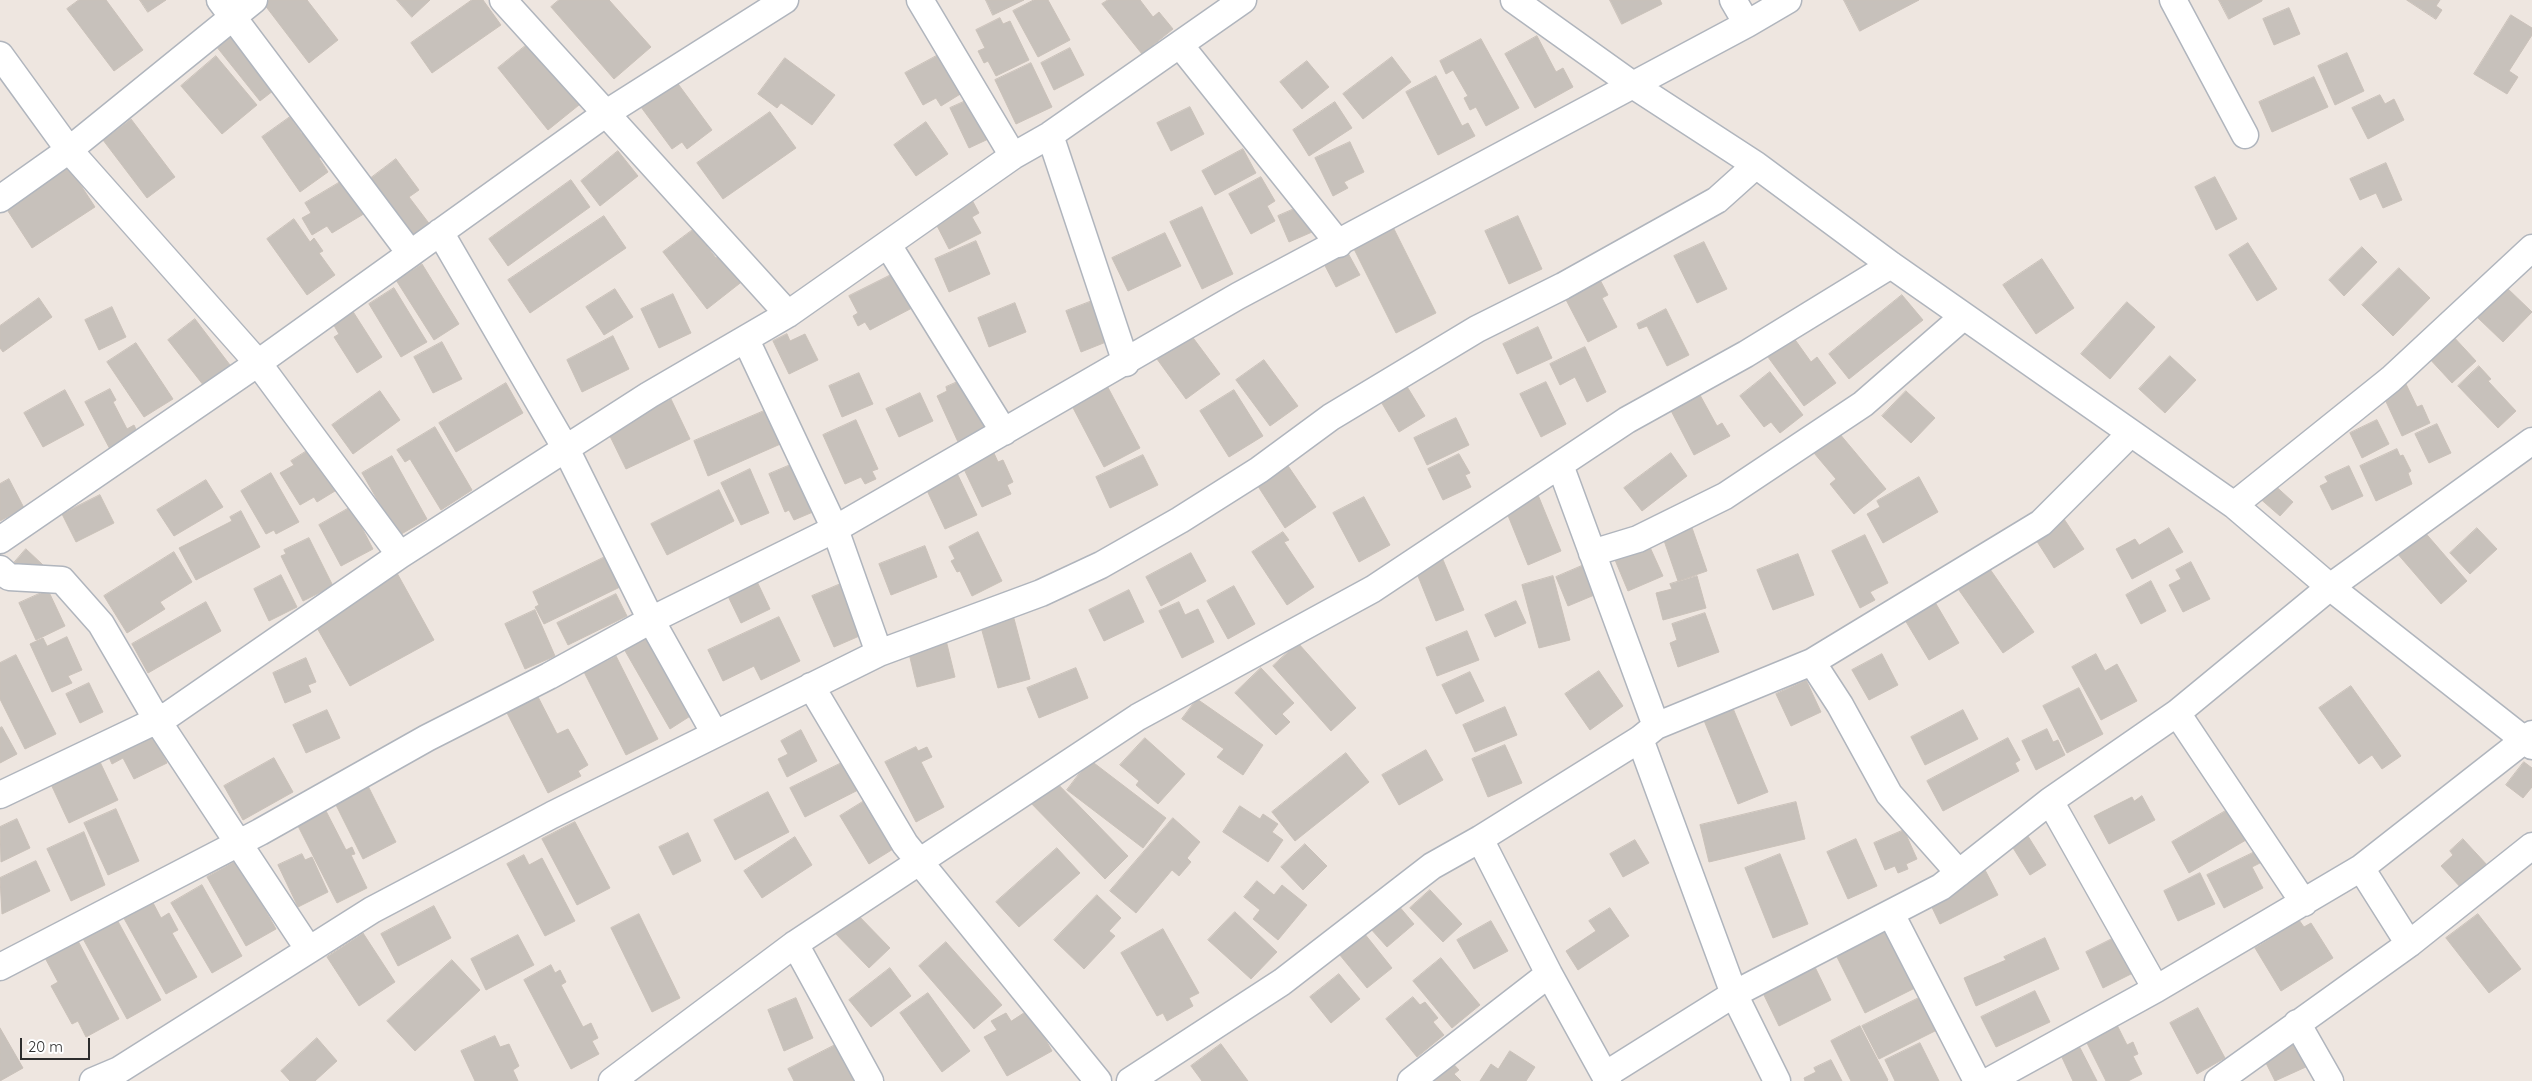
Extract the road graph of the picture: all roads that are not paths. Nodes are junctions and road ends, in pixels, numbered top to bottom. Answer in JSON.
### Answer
{"nodes":[{"id":1,"x":254,"y":0,"type":"edge"},
{"id":2,"x":503,"y":0,"type":"edge"},
{"id":3,"x":920,"y":0,"type":"edge"},
{"id":4,"x":1243,"y":0,"type":"edge"},
{"id":5,"x":1514,"y":0,"type":"edge"},
{"id":6,"x":1733,"y":0,"type":"edge"},
{"id":7,"x":1788,"y":0,"type":"edge"},
{"id":8,"x":2173,"y":0,"type":"edge"},
{"id":9,"x":783,"y":1,"type":"edge"},
{"id":10,"x":227,"y":9,"type":"edge"},
{"id":11,"x":1748,"y":24,"type":"junction"},
{"id":12,"x":1180,"y":45,"type":"junction"},
{"id":13,"x":0,"y":54,"type":"edge"},
{"id":14,"x":1633,"y":85,"type":"junction"},
{"id":15,"x":605,"y":114,"type":"junction"},
{"id":16,"x":1050,"y":135,"type":"junction"},
{"id":17,"x":2245,"y":135,"type":"dead end"},
{"id":18,"x":69,"y":150,"type":"junction"},
{"id":19,"x":1013,"y":156,"type":"junction"},
{"id":20,"x":1756,"y":165,"type":"junction"},
{"id":21,"x":0,"y":199,"type":"edge"},
{"id":22,"x":440,"y":232,"type":"junction"},
{"id":23,"x":1339,"y":244,"type":"junction"},
{"id":24,"x":888,"y":245,"type":"junction"},
{"id":25,"x":2532,"y":248,"type":"edge"},
{"id":26,"x":410,"y":254,"type":"junction"},
{"id":27,"x":1891,"y":265,"type":"junction"},
{"id":28,"x":788,"y":314,"type":"junction"},
{"id":29,"x":1964,"y":316,"type":"junction"},
{"id":30,"x":746,"y":340,"type":"junction"},
{"id":31,"x":258,"y":362,"type":"junction"},
{"id":32,"x":1126,"y":363,"type":"junction"},
{"id":33,"x":1004,"y":432,"type":"junction"},
{"id":34,"x":2131,"y":433,"type":"junction"},
{"id":35,"x":2532,"y":441,"type":"edge"},
{"id":36,"x":566,"y":449,"type":"junction"},
{"id":37,"x":1560,"y":465,"type":"junction"},
{"id":38,"x":2234,"y":505,"type":"junction"},
{"id":39,"x":835,"y":529,"type":"junction"},
{"id":40,"x":0,"y":540,"type":"edge"},
{"id":41,"x":1592,"y":553,"type":"junction"},
{"id":42,"x":400,"y":556,"type":"junction"},
{"id":43,"x":0,"y":570,"type":"edge"},
{"id":44,"x":2330,"y":586,"type":"junction"},
{"id":45,"x":651,"y":620,"type":"junction"},
{"id":46,"x":879,"y":653,"type":"junction"},
{"id":47,"x":1812,"y":662,"type":"junction"},
{"id":48,"x":810,"y":686,"type":"junction"},
{"id":49,"x":2177,"y":713,"type":"junction"},
{"id":50,"x":157,"y":720,"type":"junction"},
{"id":51,"x":1648,"y":733,"type":"junction"},
{"id":52,"x":715,"y":734,"type":"junction"},
{"id":53,"x":2530,"y":740,"type":"edge"},
{"id":54,"x":0,"y":795,"type":"edge"},
{"id":55,"x":2050,"y":802,"type":"junction"},
{"id":56,"x":1480,"y":839,"type":"junction"},
{"id":57,"x":238,"y":844,"type":"junction"},
{"id":58,"x":2532,"y":846,"type":"edge"},
{"id":59,"x":922,"y":862,"type":"junction"},
{"id":60,"x":2361,"y":868,"type":"junction"},
{"id":61,"x":1959,"y":873,"type":"junction"},
{"id":62,"x":2304,"y":903,"type":"junction"},
{"id":63,"x":1891,"y":914,"type":"junction"},
{"id":64,"x":795,"y":944,"type":"junction"},
{"id":65,"x":2409,"y":944,"type":"junction"},
{"id":66,"x":309,"y":950,"type":"junction"},
{"id":67,"x":2,"y":960,"type":"edge"},
{"id":68,"x":1549,"y":974,"type":"junction"},
{"id":69,"x":2156,"y":989,"type":"junction"},
{"id":70,"x":1734,"y":994,"type":"junction"},
{"id":71,"x":2297,"y":1023,"type":"junction"},
{"id":72,"x":121,"y":1076,"type":"edge"},
{"id":73,"x":1607,"y":1078,"type":"edge"},
{"id":74,"x":93,"y":1081,"type":"edge"},
{"id":75,"x":612,"y":1081,"type":"edge"},
{"id":76,"x":870,"y":1081,"type":"edge"},
{"id":77,"x":1098,"y":1081,"type":"edge"},
{"id":78,"x":1130,"y":1081,"type":"edge"},
{"id":79,"x":1411,"y":1081,"type":"edge"},
{"id":80,"x":1777,"y":1081,"type":"edge"},
{"id":81,"x":1977,"y":1081,"type":"edge"},
{"id":82,"x":1989,"y":1081,"type":"edge"},
{"id":83,"x":2218,"y":1081,"type":"edge"},
{"id":84,"x":2330,"y":1081,"type":"edge"}],
"edges":[{"from":1,"to":10,"type":"street"},
{"from":2,"to":15,"type":"street"},
{"from":3,"to":19,"type":"street"},
{"from":4,"to":12,"type":"street"},
{"from":5,"to":14,"type":"street"},
{"from":6,"to":11,"type":"street"},
{"from":7,"to":11,"type":"street"},
{"from":8,"to":17,"type":"street"},
{"from":9,"to":15,"type":"street"},
{"from":10,"to":18,"type":"street"},
{"from":10,"to":26,"type":"street"},
{"from":11,"to":14,"type":"street"},
{"from":12,"to":16,"type":"street"},
{"from":12,"to":23,"type":"street"},
{"from":13,"to":18,"type":"street"},
{"from":14,"to":20,"type":"street"},
{"from":14,"to":23,"type":"street"},
{"from":15,"to":22,"type":"street"},
{"from":15,"to":28,"type":"street"},
{"from":16,"to":19,"type":"street"},
{"from":16,"to":32,"type":"street"},
{"from":18,"to":21,"type":"street"},
{"from":18,"to":31,"type":"street"},
{"from":19,"to":24,"type":"street"},
{"from":20,"to":27,"type":"street"},
{"from":20,"to":46,"type":"street"},
{"from":22,"to":26,"type":"street"},
{"from":22,"to":36,"type":"street"},
{"from":23,"to":32,"type":"street"},
{"from":24,"to":28,"type":"street"},
{"from":24,"to":33,"type":"street"},
{"from":25,"to":38,"type":"street"},
{"from":26,"to":31,"type":"street"},
{"from":27,"to":29,"type":"street"},
{"from":27,"to":37,"type":"street"},
{"from":28,"to":30,"type":"street"},
{"from":29,"to":34,"type":"street"},
{"from":29,"to":41,"type":"street"},
{"from":30,"to":36,"type":"street"},
{"from":30,"to":39,"type":"street"},
{"from":31,"to":40,"type":"street"},
{"from":31,"to":42,"type":"street"},
{"from":32,"to":33,"type":"street"},
{"from":33,"to":39,"type":"street"},
{"from":34,"to":38,"type":"street"},
{"from":34,"to":47,"type":"street"},
{"from":35,"to":44,"type":"street"},
{"from":36,"to":42,"type":"street"},
{"from":36,"to":45,"type":"street"},
{"from":37,"to":41,"type":"street"},
{"from":37,"to":59,"type":"street"},
{"from":38,"to":44,"type":"street"},
{"from":39,"to":45,"type":"street"},
{"from":39,"to":46,"type":"street"},
{"from":41,"to":51,"type":"street"},
{"from":42,"to":50,"type":"street"},
{"from":43,"to":50,"type":"street"},
{"from":44,"to":49,"type":"street"},
{"from":44,"to":53,"type":"street"},
{"from":45,"to":52,"type":"street"},
{"from":45,"to":57,"type":"street"},
{"from":46,"to":48,"type":"street"},
{"from":47,"to":51,"type":"street"},
{"from":47,"to":61,"type":"street"},
{"from":48,"to":52,"type":"street"},
{"from":48,"to":59,"type":"street"},
{"from":49,"to":55,"type":"street"},
{"from":49,"to":62,"type":"street"},
{"from":50,"to":54,"type":"street"},
{"from":50,"to":57,"type":"street"},
{"from":51,"to":56,"type":"street"},
{"from":51,"to":70,"type":"street"},
{"from":52,"to":66,"type":"street"},
{"from":53,"to":60,"type":"street"},
{"from":55,"to":61,"type":"street"},
{"from":55,"to":69,"type":"street"},
{"from":56,"to":68,"type":"street"},
{"from":56,"to":78,"type":"street"},
{"from":57,"to":66,"type":"street"},
{"from":57,"to":67,"type":"street"},
{"from":58,"to":65,"type":"street"},
{"from":59,"to":64,"type":"street"},
{"from":59,"to":77,"type":"street"},
{"from":60,"to":62,"type":"street"},
{"from":60,"to":65,"type":"street"},
{"from":61,"to":63,"type":"street"},
{"from":62,"to":69,"type":"street"},
{"from":63,"to":70,"type":"street"},
{"from":63,"to":81,"type":"street"},
{"from":64,"to":75,"type":"street"},
{"from":64,"to":76,"type":"street"},
{"from":65,"to":71,"type":"street"},
{"from":66,"to":72,"type":"street"},
{"from":68,"to":73,"type":"street"},
{"from":68,"to":79,"type":"street"},
{"from":69,"to":82,"type":"street"},
{"from":70,"to":73,"type":"street"},
{"from":70,"to":80,"type":"street"},
{"from":71,"to":83,"type":"street"},
{"from":71,"to":84,"type":"street"},
{"from":72,"to":74,"type":"street"}]}
